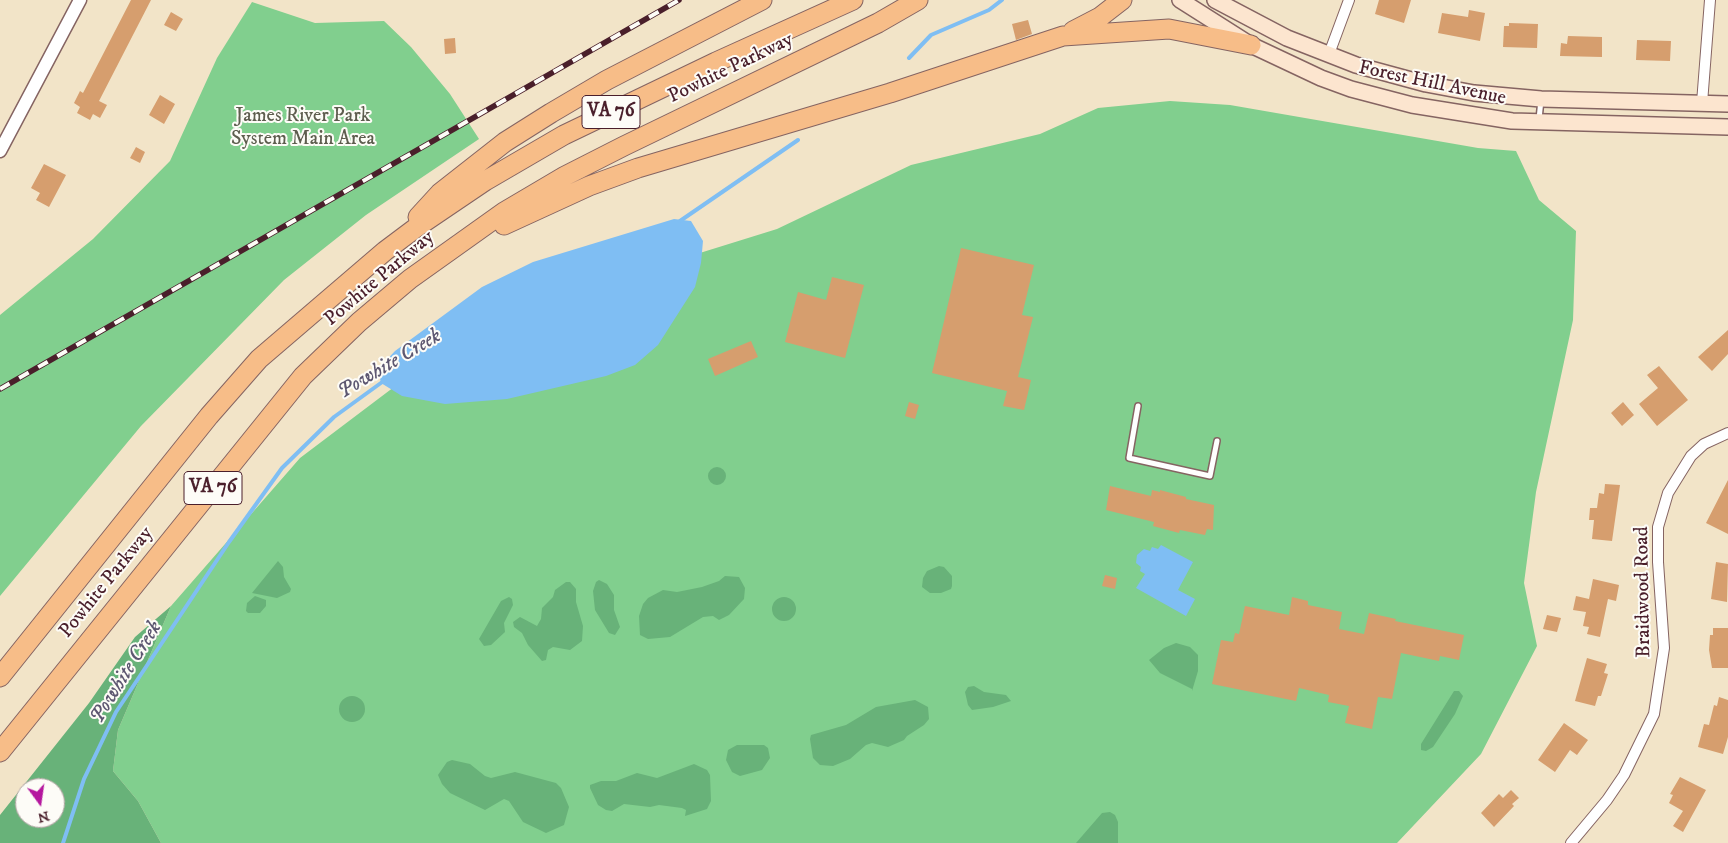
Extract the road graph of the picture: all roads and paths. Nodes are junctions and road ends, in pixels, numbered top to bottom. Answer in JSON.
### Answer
{"nodes":[{"id":1,"x":80,"y":0,"type":"edge"},
{"id":2,"x":762,"y":0,"type":"edge"},
{"id":3,"x":853,"y":0,"type":"edge"},
{"id":4,"x":918,"y":0,"type":"edge"},
{"id":5,"x":1122,"y":0,"type":"edge"},
{"id":6,"x":1180,"y":0,"type":"edge"},
{"id":7,"x":1215,"y":0,"type":"edge"},
{"id":8,"x":1349,"y":0,"type":"edge"},
{"id":9,"x":1710,"y":0,"type":"edge"},
{"id":10,"x":1062,"y":36,"type":"junction"},
{"id":11,"x":1251,"y":45,"type":"junction"},
{"id":12,"x":1330,"y":54,"type":"junction"},
{"id":13,"x":1541,"y":100,"type":"junction"},
{"id":14,"x":1702,"y":103,"type":"junction"},
{"id":15,"x":1728,"y":104,"type":"edge"},
{"id":16,"x":1539,"y":123,"type":"junction"},
{"id":17,"x":1728,"y":127,"type":"edge"},
{"id":18,"x":2,"y":140,"type":"edge"},
{"id":19,"x":450,"y":249,"type":"junction"},
{"id":20,"x":384,"y":251,"type":"junction"},
{"id":21,"x":1138,"y":406,"type":"dead end"},
{"id":22,"x":1728,"y":433,"type":"edge"},
{"id":23,"x":1218,"y":441,"type":"dead end"},
{"id":24,"x":0,"y":678,"type":"edge"},
{"id":25,"x":0,"y":752,"type":"edge"},
{"id":26,"x":1571,"y":843,"type":"edge"}],
"edges":[{"from":1,"to":18,"type":"street"},
{"from":2,"to":20,"type":"highway"},
{"from":3,"to":20,"type":"highway","name":"Powhite Parkway","number":"VA 76"},
{"from":4,"to":19,"type":"highway","name":"Powhite Parkway","number":"VA 76"},
{"from":5,"to":10,"type":"highway"},
{"from":6,"to":11,"type":"main road","name":"Forest Hill Avenue"},
{"from":7,"to":12,"type":"main road","name":"Forest Hill Avenue"},
{"from":8,"to":12,"type":"street"},
{"from":9,"to":14,"type":"street"},
{"from":10,"to":11,"type":"highway"},
{"from":10,"to":19,"type":"highway"},
{"from":11,"to":16,"type":"main road","name":"Forest Hill Avenue"},
{"from":12,"to":13,"type":"main road","name":"Forest Hill Avenue"},
{"from":13,"to":14,"type":"main road","name":"Forest Hill Avenue"},
{"from":13,"to":16,"type":"lane"},
{"from":14,"to":15,"type":"main road","name":"Forest Hill Avenue"},
{"from":16,"to":17,"type":"main road","name":"Forest Hill Avenue"},
{"from":19,"to":25,"type":"highway","name":"Powhite Parkway","number":"VA 76"},
{"from":20,"to":24,"type":"highway","name":"Powhite Parkway","number":"VA 76"},
{"from":21,"to":23,"type":"lane"},
{"from":22,"to":26,"type":"street","name":"Braidwood Road"}]}
